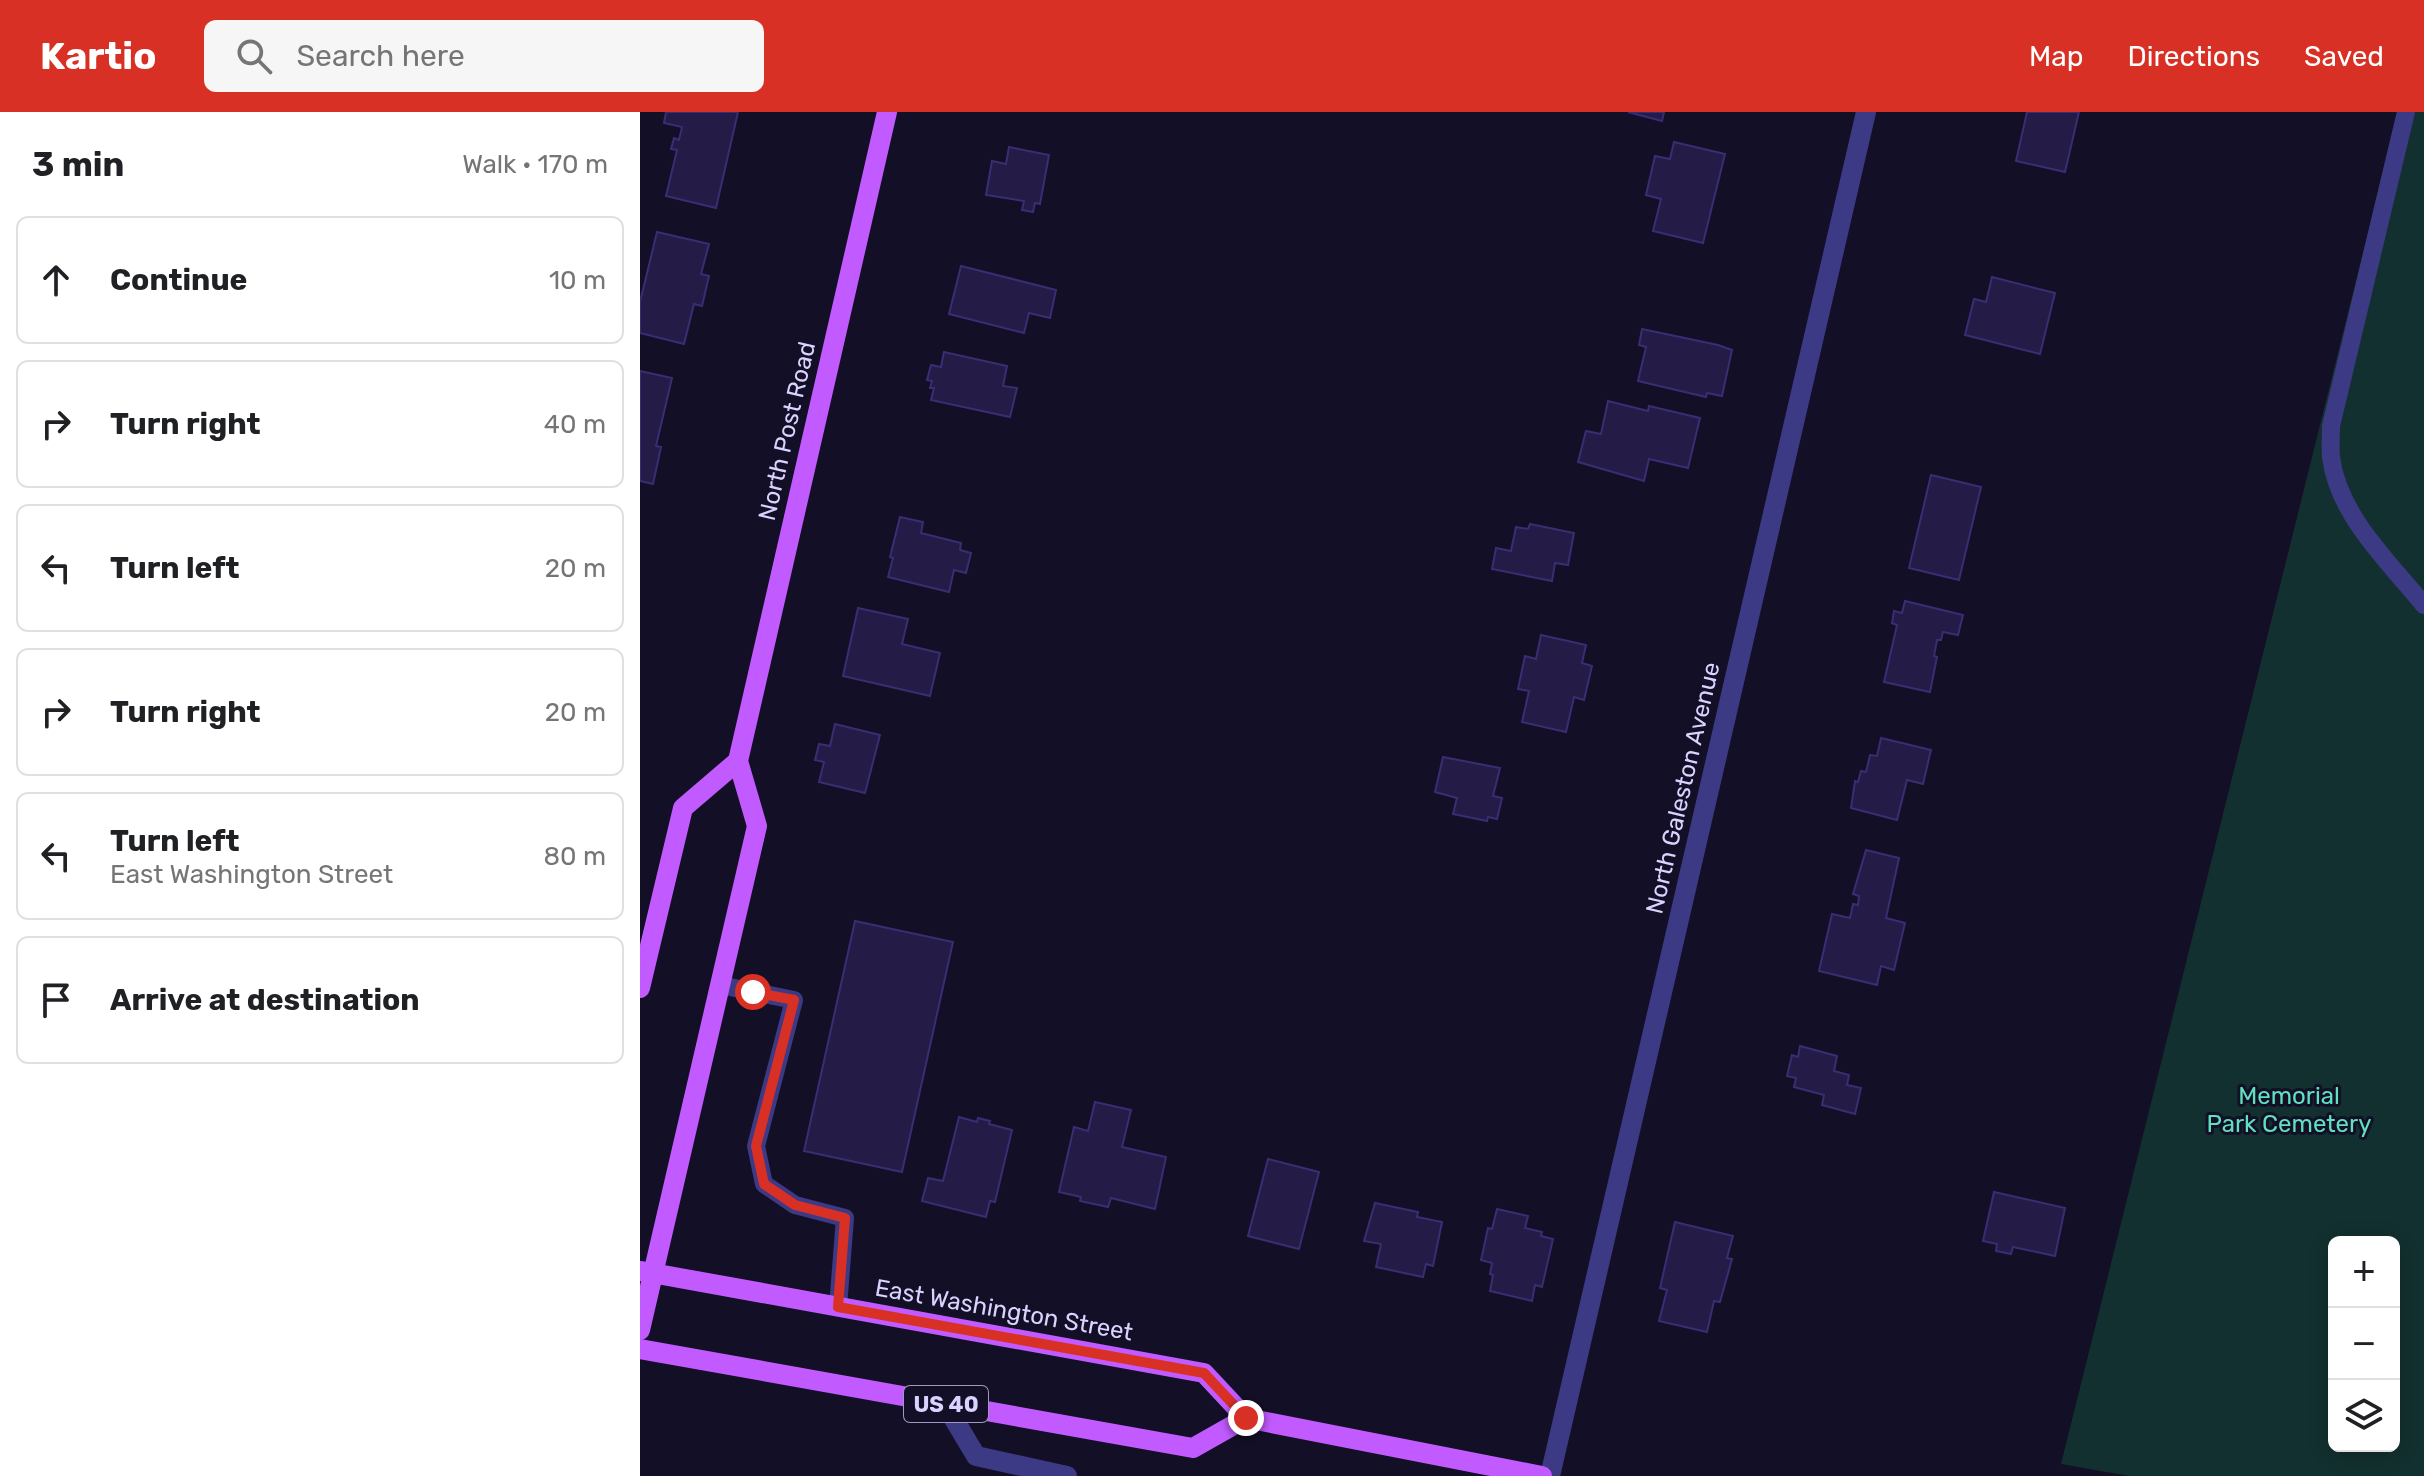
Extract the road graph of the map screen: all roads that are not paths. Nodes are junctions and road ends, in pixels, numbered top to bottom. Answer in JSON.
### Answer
{"nodes":[{"id":1,"x":887,"y":112,"type":"edge"},
{"id":2,"x":1866,"y":112,"type":"edge"},
{"id":3,"x":2406,"y":112,"type":"edge"},
{"id":4,"x":2424,"y":605,"type":"edge"},
{"id":5,"x":738,"y":761,"type":"junction"},
{"id":6,"x":720,"y":985,"type":"junction"},
{"id":7,"x":640,"y":988,"type":"edge"},
{"id":8,"x":647,"y":1272,"type":"edge"},
{"id":9,"x":838,"y":1307,"type":"junction"},
{"id":10,"x":642,"y":1321,"type":"edge"},
{"id":11,"x":640,"y":1349,"type":"edge"},
{"id":12,"x":945,"y":1404,"type":"junction"},
{"id":13,"x":1246,"y":1418,"type":"junction"},
{"id":14,"x":1067,"y":1476,"type":"edge"},
{"id":15,"x":1542,"y":1476,"type":"edge"},
{"id":16,"x":1550,"y":1476,"type":"edge"}],
"edges":[{"from":1,"to":5,"type":"main road","name":"North Post Road"},
{"from":2,"to":16,"type":"street","name":"North Galeston Avenue"},
{"from":3,"to":4,"type":"lane"},
{"from":5,"to":6,"type":"main road","name":"North Post Road"},
{"from":5,"to":7,"type":"main road"},
{"from":6,"to":8,"type":"main road","name":"North Post Road"},
{"from":6,"to":9,"type":"lane"},
{"from":8,"to":9,"type":"main road","name":"East Washington Street"},
{"from":8,"to":10,"type":"main road","name":"North Post Road"},
{"from":9,"to":13,"type":"main road","name":"East Washington Street"},
{"from":11,"to":12,"type":"main road","number":"US 40"},
{"from":12,"to":13,"type":"main road","number":"US 40"},
{"from":12,"to":14,"type":"street"},
{"from":13,"to":15,"type":"main road"}]}
